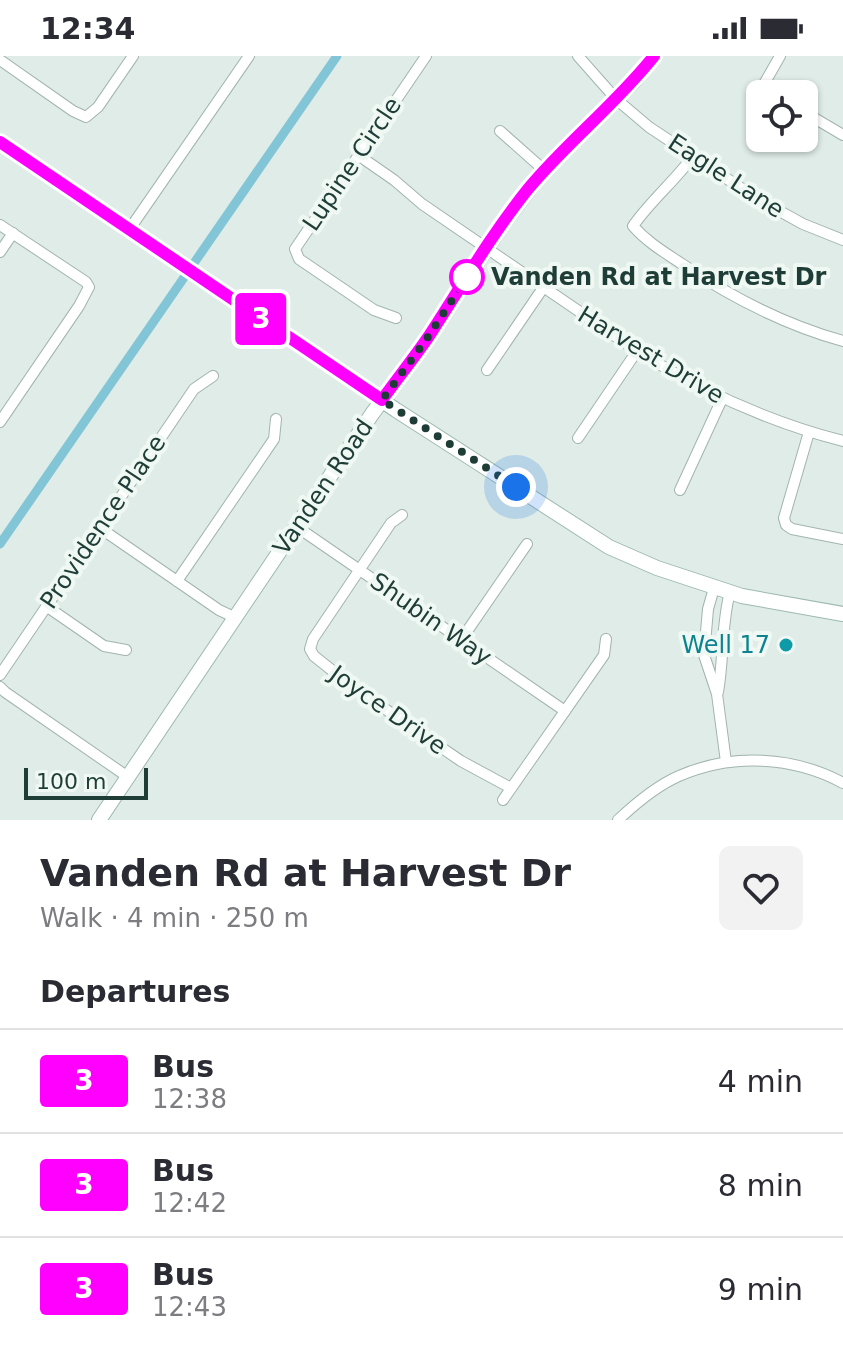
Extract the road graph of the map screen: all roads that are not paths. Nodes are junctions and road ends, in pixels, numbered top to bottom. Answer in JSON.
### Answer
{"nodes":[{"id":1,"x":133,"y":56,"type":"edge"},
{"id":2,"x":249,"y":56,"type":"edge"},
{"id":3,"x":426,"y":56,"type":"edge"},
{"id":4,"x":578,"y":56,"type":"edge"},
{"id":5,"x":654,"y":56,"type":"edge"},
{"id":6,"x":780,"y":56,"type":"edge"},
{"id":7,"x":7,"y":60,"type":"edge"},
{"id":8,"x":766,"y":80,"type":"edge"},
{"id":9,"x":616,"y":99,"type":"junction"},
{"id":10,"x":818,"y":120,"type":"edge"},
{"id":11,"x":500,"y":131,"type":"dead end"},
{"id":12,"x":843,"y":135,"type":"edge"},
{"id":13,"x":0,"y":142,"type":"edge"},
{"id":14,"x":358,"y":155,"type":"junction"},
{"id":15,"x":693,"y":156,"type":"junction"},
{"id":16,"x":544,"y":170,"type":"junction"},
{"id":17,"x":0,"y":225,"type":"edge"},
{"id":18,"x":129,"y":230,"type":"junction"},
{"id":19,"x":13,"y":233,"type":"junction"},
{"id":20,"x":843,"y":240,"type":"edge"},
{"id":21,"x":486,"y":248,"type":"junction"},
{"id":22,"x":0,"y":252,"type":"edge"},
{"id":23,"x":543,"y":288,"type":"junction"},
{"id":24,"x":396,"y":318,"type":"dead end"},
{"id":25,"x":843,"y":341,"type":"edge"},
{"id":26,"x":637,"y":351,"type":"junction"},
{"id":27,"x":487,"y":370,"type":"dead end"},
{"id":28,"x":213,"y":376,"type":"dead end"},
{"id":29,"x":722,"y":399,"type":"junction"},
{"id":30,"x":382,"y":400,"type":"junction"},
{"id":31,"x":276,"y":419,"type":"dead end"},
{"id":32,"x":0,"y":422,"type":"edge"},
{"id":33,"x":809,"y":432,"type":"junction"},
{"id":34,"x":578,"y":438,"type":"dead end"},
{"id":35,"x":843,"y":441,"type":"edge"},
{"id":36,"x":680,"y":490,"type":"dead end"},
{"id":37,"x":402,"y":515,"type":"dead end"},
{"id":38,"x":297,"y":527,"type":"junction"},
{"id":39,"x":100,"y":528,"type":"junction"},
{"id":40,"x":843,"y":539,"type":"edge"},
{"id":41,"x":527,"y":544,"type":"dead end"},
{"id":42,"x":360,"y":570,"type":"junction"},
{"id":43,"x":177,"y":581,"type":"junction"},
{"id":44,"x":714,"y":588,"type":"junction"},
{"id":45,"x":730,"y":592,"type":"junction"},
{"id":46,"x":46,"y":606,"type":"junction"},
{"id":47,"x":843,"y":614,"type":"edge"},
{"id":48,"x":236,"y":618,"type":"junction"},
{"id":49,"x":606,"y":639,"type":"dead end"},
{"id":50,"x":461,"y":640,"type":"junction"},
{"id":51,"x":126,"y":650,"type":"dead end"},
{"id":52,"x":0,"y":675,"type":"edge"},
{"id":53,"x":0,"y":687,"type":"edge"},
{"id":54,"x":717,"y":694,"type":"junction"},
{"id":55,"x":565,"y":711,"type":"junction"},
{"id":56,"x":726,"y":762,"type":"junction"},
{"id":57,"x":128,"y":777,"type":"junction"},
{"id":58,"x":843,"y":783,"type":"edge"},
{"id":59,"x":511,"y":788,"type":"junction"},
{"id":60,"x":503,"y":800,"type":"dead end"},
{"id":61,"x":99,"y":820,"type":"edge"},
{"id":62,"x":618,"y":820,"type":"edge"}],
"edges":[{"from":1,"to":7,"type":"street"},
{"from":2,"to":18,"type":"street"},
{"from":3,"to":14,"type":"street","name":"Lupine Circle"},
{"from":4,"to":9,"type":"street","name":"Eagle Lane"},
{"from":5,"to":9,"type":"main road","name":"Vanden Road"},
{"from":6,"to":8,"type":"street"},
{"from":9,"to":15,"type":"street","name":"Eagle Lane"},
{"from":9,"to":16,"type":"main road","name":"Vanden Road"},
{"from":10,"to":12,"type":"street"},
{"from":11,"to":16,"type":"street"},
{"from":13,"to":18,"type":"main road"},
{"from":14,"to":21,"type":"street","name":"Harvest Drive"},
{"from":14,"to":24,"type":"street","name":"Lupine Circle"},
{"from":15,"to":20,"type":"street","name":"Eagle Lane"},
{"from":15,"to":25,"type":"street"},
{"from":16,"to":21,"type":"main road","name":"Vanden Road"},
{"from":17,"to":19,"type":"street"},
{"from":18,"to":30,"type":"main road"},
{"from":19,"to":22,"type":"street"},
{"from":19,"to":32,"type":"street"},
{"from":21,"to":23,"type":"street","name":"Harvest Drive"},
{"from":21,"to":30,"type":"main road","name":"Vanden Road"},
{"from":23,"to":26,"type":"street","name":"Harvest Drive"},
{"from":23,"to":27,"type":"street"},
{"from":26,"to":29,"type":"street","name":"Harvest Drive"},
{"from":26,"to":34,"type":"street"},
{"from":28,"to":39,"type":"street","name":"Providence Place"},
{"from":29,"to":33,"type":"street","name":"Harvest Drive"},
{"from":29,"to":36,"type":"street"},
{"from":30,"to":38,"type":"main road","name":"Vanden Road"},
{"from":30,"to":44,"type":"main road"},
{"from":31,"to":43,"type":"street"},
{"from":33,"to":35,"type":"street","name":"Harvest Drive"},
{"from":33,"to":40,"type":"street"},
{"from":37,"to":42,"type":"street"},
{"from":38,"to":42,"type":"street","name":"Shubin Way"},
{"from":38,"to":48,"type":"main road","name":"Vanden Road"},
{"from":39,"to":43,"type":"street"},
{"from":39,"to":46,"type":"street","name":"Providence Place"},
{"from":41,"to":50,"type":"street"},
{"from":42,"to":50,"type":"street","name":"Shubin Way"},
{"from":42,"to":59,"type":"street","name":"Joyce Drive"},
{"from":43,"to":48,"type":"street"},
{"from":44,"to":45,"type":"main road"},
{"from":44,"to":54,"type":"street"},
{"from":45,"to":47,"type":"main road"},
{"from":45,"to":54,"type":"street"},
{"from":46,"to":51,"type":"street"},
{"from":46,"to":52,"type":"street","name":"Providence Place"},
{"from":48,"to":57,"type":"main road","name":"Vanden Road"},
{"from":49,"to":55,"type":"street"},
{"from":50,"to":55,"type":"street","name":"Shubin Way"},
{"from":53,"to":57,"type":"street"},
{"from":54,"to":56,"type":"street"},
{"from":55,"to":59,"type":"street"},
{"from":56,"to":58,"type":"street"},
{"from":56,"to":62,"type":"street"},
{"from":57,"to":61,"type":"main road","name":"Vanden Road"},
{"from":59,"to":60,"type":"street"}]}
